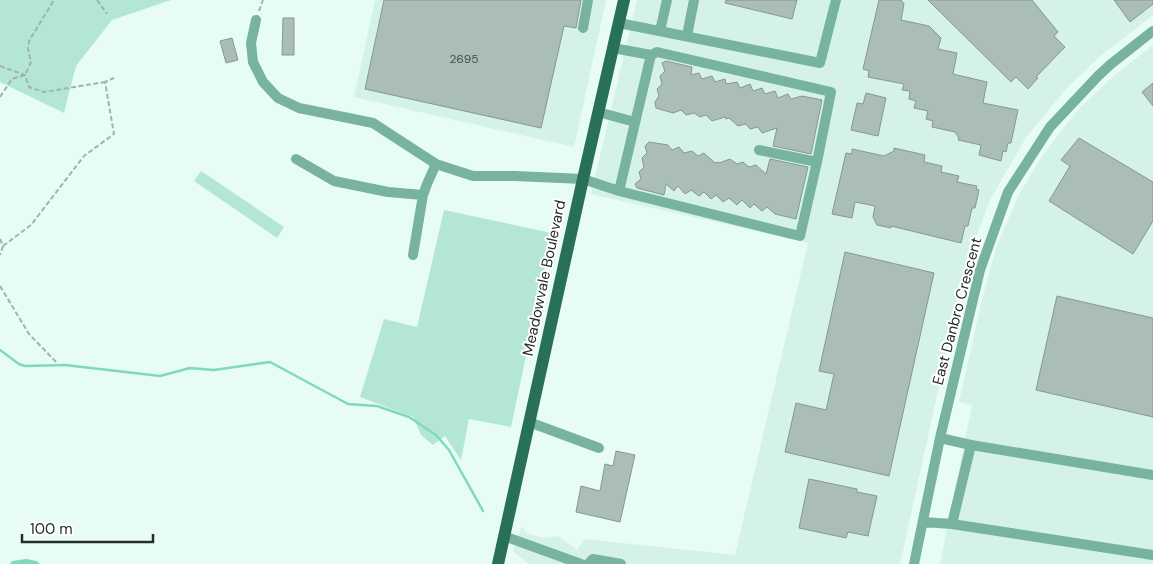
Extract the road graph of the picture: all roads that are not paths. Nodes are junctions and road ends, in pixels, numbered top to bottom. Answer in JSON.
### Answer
{"nodes":[{"id":1,"x":588,"y":0,"type":"edge"},
{"id":2,"x":624,"y":0,"type":"edge"},
{"id":3,"x":667,"y":0,"type":"edge"},
{"id":4,"x":694,"y":0,"type":"edge"},
{"id":5,"x":836,"y":0,"type":"edge"},
{"id":6,"x":256,"y":20,"type":"road end"},
{"id":7,"x":619,"y":22,"type":"junction"},
{"id":8,"x":583,"y":28,"type":"dead end"},
{"id":9,"x":660,"y":31,"type":"junction"},
{"id":10,"x":1153,"y":31,"type":"edge"},
{"id":11,"x":687,"y":36,"type":"junction"},
{"id":12,"x":613,"y":48,"type":"junction"},
{"id":13,"x":651,"y":55,"type":"junction"},
{"id":14,"x":598,"y":112,"type":"junction"},
{"id":15,"x":635,"y":122,"type":"junction"},
{"id":16,"x":759,"y":150,"type":"dead end"},
{"id":17,"x":296,"y":159,"type":"dead end"},
{"id":18,"x":817,"y":162,"type":"junction"},
{"id":19,"x":436,"y":164,"type":"junction"},
{"id":20,"x":583,"y":179,"type":"junction"},
{"id":21,"x":619,"y":191,"type":"junction"},
{"id":22,"x":423,"y":195,"type":"junction"},
{"id":23,"x":413,"y":255,"type":"dead end"},
{"id":24,"x":529,"y":422,"type":"junction"},
{"id":25,"x":940,"y":438,"type":"junction"},
{"id":26,"x":971,"y":445,"type":"junction"},
{"id":27,"x":599,"y":448,"type":"dead end"},
{"id":28,"x":1153,"y":475,"type":"edge"},
{"id":29,"x":924,"y":522,"type":"junction"},
{"id":30,"x":952,"y":524,"type":"junction"},
{"id":31,"x":504,"y":536,"type":"junction"},
{"id":32,"x":1153,"y":554,"type":"edge"},
{"id":33,"x":498,"y":564,"type":"edge"},
{"id":34,"x":581,"y":564,"type":"edge"},
{"id":35,"x":588,"y":564,"type":"edge"},
{"id":36,"x":621,"y":564,"type":"edge"},
{"id":37,"x":914,"y":564,"type":"edge"}],
"edges":[{"from":1,"to":8,"type":"street"},
{"from":2,"to":7,"type":"main road","name":"Meadowvale Boulevard"},
{"from":3,"to":9,"type":"street"},
{"from":4,"to":11,"type":"street"},
{"from":5,"to":11,"type":"street"},
{"from":6,"to":19,"type":"street"},
{"from":7,"to":9,"type":"street"},
{"from":7,"to":12,"type":"main road","name":"Meadowvale Boulevard"},
{"from":9,"to":11,"type":"street"},
{"from":10,"to":25,"type":"street","name":"East Danbro Crescent"},
{"from":12,"to":13,"type":"street"},
{"from":12,"to":14,"type":"main road","name":"Meadowvale Boulevard"},
{"from":13,"to":15,"type":"street"},
{"from":13,"to":18,"type":"street"},
{"from":14,"to":15,"type":"street"},
{"from":14,"to":20,"type":"main road","name":"Meadowvale Boulevard"},
{"from":15,"to":21,"type":"street"},
{"from":16,"to":18,"type":"street"},
{"from":17,"to":22,"type":"street"},
{"from":18,"to":21,"type":"street"},
{"from":19,"to":20,"type":"street"},
{"from":19,"to":22,"type":"street"},
{"from":20,"to":21,"type":"street"},
{"from":20,"to":24,"type":"main road","name":"Meadowvale Boulevard"},
{"from":22,"to":23,"type":"street"},
{"from":24,"to":27,"type":"street"},
{"from":24,"to":31,"type":"main road","name":"Meadowvale Boulevard"},
{"from":25,"to":26,"type":"street"},
{"from":25,"to":29,"type":"street","name":"East Danbro Crescent"},
{"from":26,"to":28,"type":"street"},
{"from":26,"to":30,"type":"street"},
{"from":29,"to":30,"type":"street"},
{"from":29,"to":37,"type":"street","name":"East Danbro Crescent"},
{"from":30,"to":32,"type":"street"},
{"from":31,"to":33,"type":"main road","name":"Meadowvale Boulevard"},
{"from":31,"to":34,"type":"street"},
{"from":35,"to":36,"type":"street"}]}
